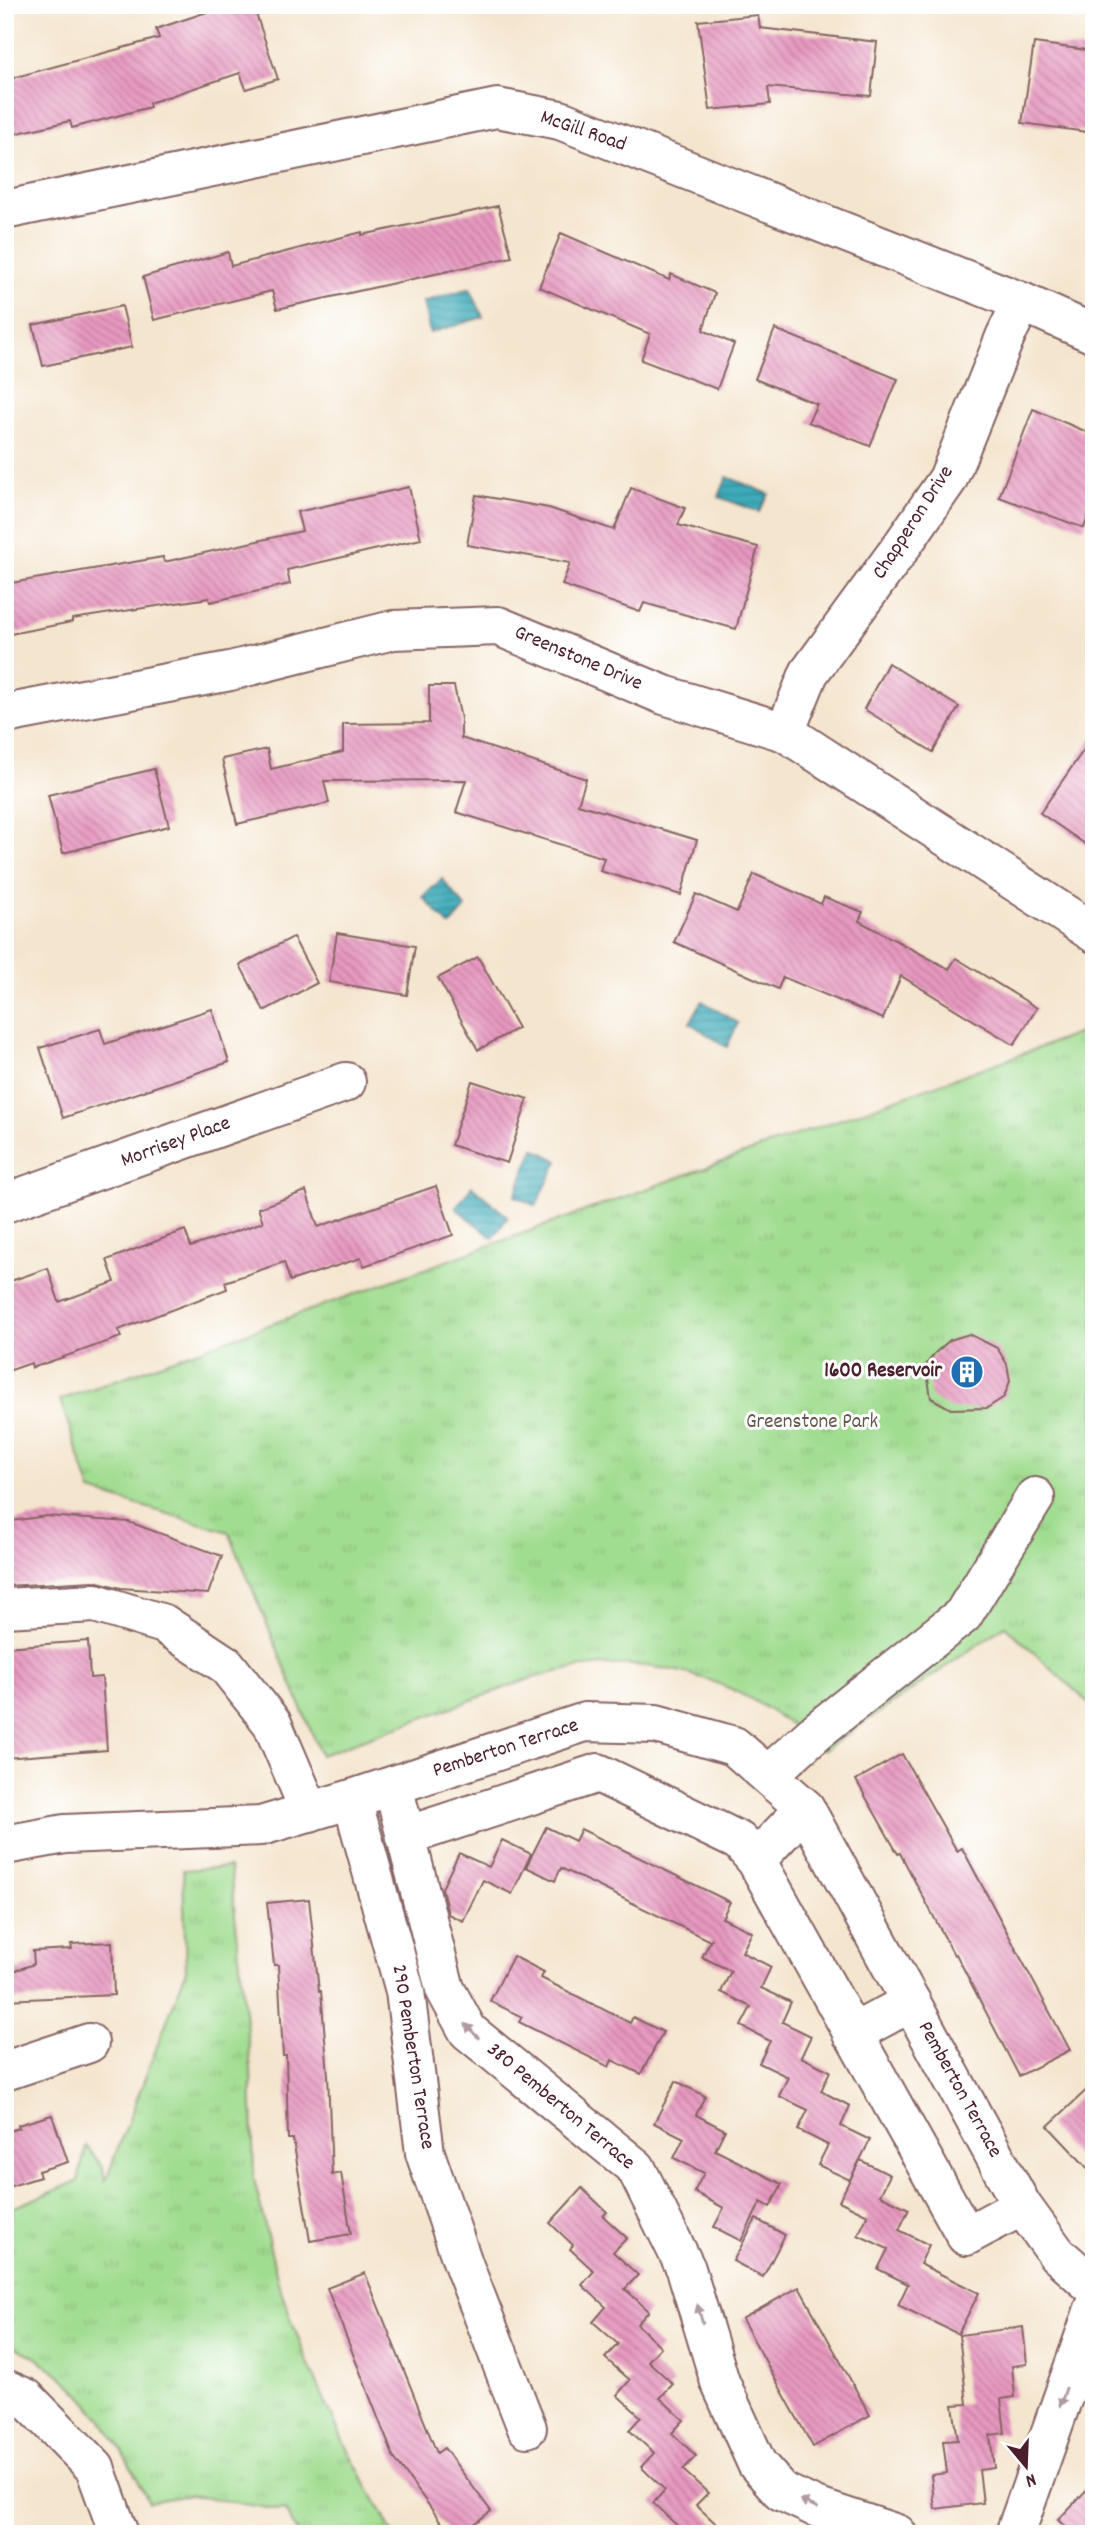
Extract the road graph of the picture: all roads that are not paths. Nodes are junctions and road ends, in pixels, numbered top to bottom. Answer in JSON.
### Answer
{"nodes":[{"id":1,"x":5,"y":210,"type":"edge"},
{"id":2,"x":1022,"y":302,"type":"junction"},
{"id":3,"x":1094,"y":334,"type":"edge"},
{"id":4,"x":5,"y":714,"type":"edge"},
{"id":5,"x":785,"y":732,"type":"junction"},
{"id":6,"x":1094,"y":933,"type":"edge"},
{"id":7,"x":346,"y":1082,"type":"dead end"},
{"id":8,"x":5,"y":1203,"type":"edge"},
{"id":9,"x":1035,"y":1497,"type":"dead end"},
{"id":10,"x":5,"y":1608,"type":"edge"},
{"id":11,"x":768,"y":1775,"type":"junction"},
{"id":12,"x":393,"y":1786,"type":"junction"},
{"id":13,"x":352,"y":1799,"type":"junction"},
{"id":14,"x":805,"y":1808,"type":"junction"},
{"id":15,"x":310,"y":1812,"type":"junction"},
{"id":16,"x":406,"y":1836,"type":"junction"},
{"id":17,"x":5,"y":1846,"type":"edge"},
{"id":18,"x":756,"y":1860,"type":"junction"},
{"id":19,"x":911,"y":2002,"type":"junction"},
{"id":20,"x":852,"y":2034,"type":"junction"},
{"id":21,"x":89,"y":2043,"type":"dead end"},
{"id":22,"x":5,"y":2071,"type":"edge"},
{"id":23,"x":1022,"y":2206,"type":"junction"},
{"id":24,"x":1094,"y":2287,"type":"edge"},
{"id":25,"x":1094,"y":2309,"type":"edge"},
{"id":26,"x":5,"y":2389,"type":"edge"},
{"id":27,"x":527,"y":2428,"type":"dead end"},
{"id":28,"x":119,"y":2534,"type":"edge"},
{"id":29,"x":897,"y":2534,"type":"edge"},
{"id":30,"x":1015,"y":2534,"type":"edge"}],
"edges":[{"from":1,"to":2,"type":"street","name":"McGill Road"},
{"from":2,"to":3,"type":"street","name":"McGill Road"},
{"from":2,"to":5,"type":"street","name":"Chapperon Drive"},
{"from":4,"to":5,"type":"street","name":"Greenstone Drive"},
{"from":5,"to":6,"type":"street","name":"Greenstone Drive"},
{"from":7,"to":8,"type":"street","name":"Morrisey Place"},
{"from":9,"to":11,"type":"street"},
{"from":10,"to":15,"type":"street"},
{"from":11,"to":12,"type":"street","name":"Pemberton Terrace"},
{"from":11,"to":14,"type":"street","name":"Pemberton Terrace"},
{"from":12,"to":13,"type":"street","name":"Pemberton Terrace"},
{"from":12,"to":16,"type":"street","name":"380 Pemberton Terrace"},
{"from":13,"to":15,"type":"street","name":"Pemberton Terrace"},
{"from":13,"to":27,"type":"street","name":"290 Pemberton Terrace"},
{"from":14,"to":18,"type":"street"},
{"from":14,"to":19,"type":"street","name":"Pemberton Terrace"},
{"from":15,"to":17,"type":"street","name":"Pemberton Terrace"},
{"from":16,"to":18,"type":"street"},
{"from":29,"to":16,"type":"street","name":"380 Pemberton Terrace","one_way":true},
{"from":18,"to":20,"type":"street"},
{"from":19,"to":20,"type":"street"},
{"from":19,"to":23,"type":"street","name":"Pemberton Terrace"},
{"from":20,"to":23,"type":"street"},
{"from":21,"to":22,"type":"street"},
{"from":23,"to":24,"type":"street","name":"Pemberton Terrace"},
{"from":25,"to":30,"type":"street","one_way":true},
{"from":26,"to":28,"type":"street"}]}
